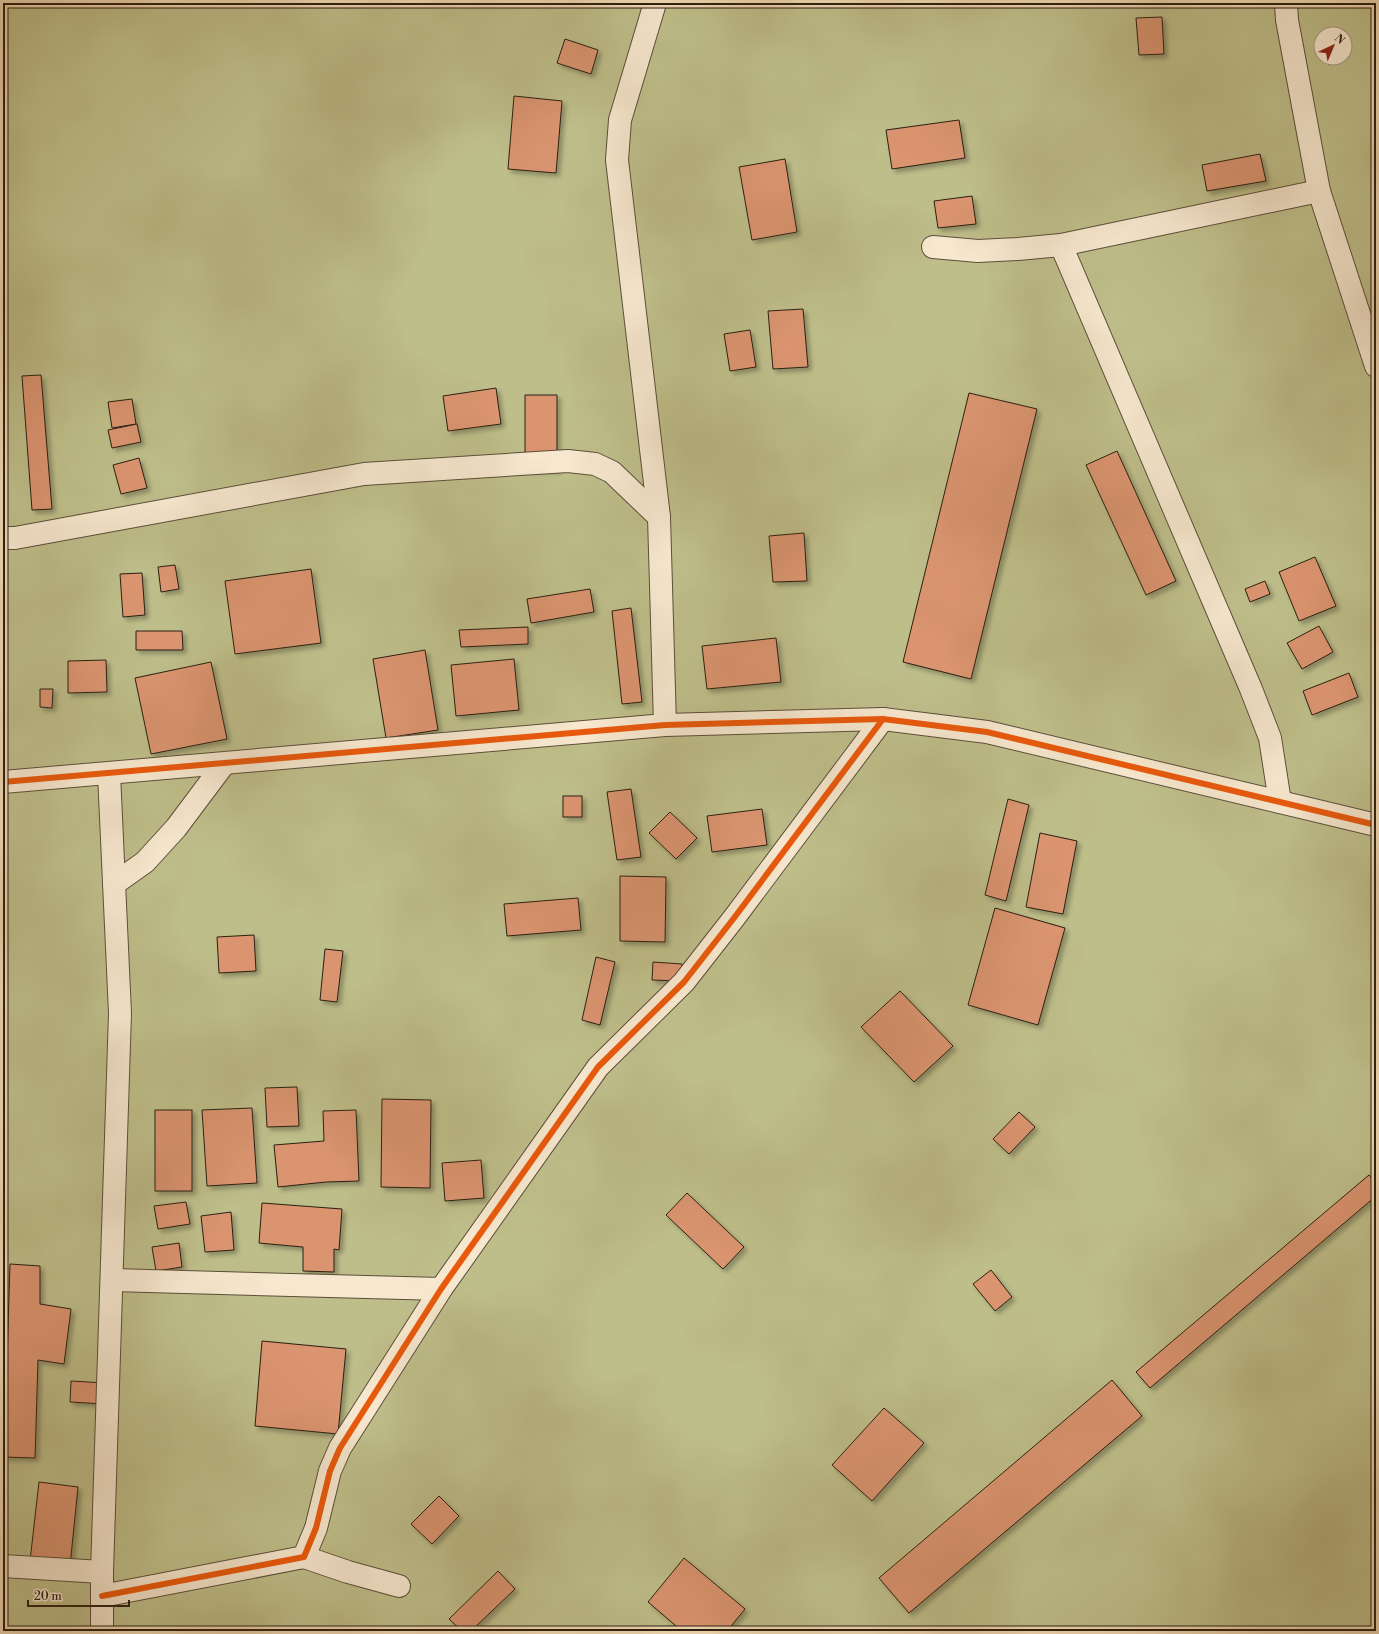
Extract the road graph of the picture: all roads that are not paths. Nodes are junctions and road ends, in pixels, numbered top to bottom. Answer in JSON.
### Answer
{"nodes":[{"id":1,"x":655,"y":3,"type":"edge"},
{"id":2,"x":1286,"y":3,"type":"edge"},
{"id":3,"x":1319,"y":191,"type":"junction"},
{"id":4,"x":1061,"y":245,"type":"junction"},
{"id":5,"x":933,"y":247,"type":"dead end"},
{"id":6,"x":1376,"y":366,"type":"edge"},
{"id":7,"x":660,"y":517,"type":"junction"},
{"id":8,"x":3,"y":538,"type":"edge"},
{"id":9,"x":883,"y":719,"type":"junction"},
{"id":10,"x":665,"y":725,"type":"junction"},
{"id":11,"x":224,"y":764,"type":"junction"},
{"id":12,"x":109,"y":774,"type":"junction"},
{"id":13,"x":3,"y":782,"type":"edge"},
{"id":14,"x":1280,"y":802,"type":"junction"},
{"id":15,"x":1376,"y":825,"type":"edge"},
{"id":16,"x":114,"y":884,"type":"junction"},
{"id":17,"x":112,"y":1280,"type":"junction"},
{"id":18,"x":441,"y":1289,"type":"junction"},
{"id":19,"x":304,"y":1557,"type":"junction"},
{"id":20,"x":3,"y":1566,"type":"edge"},
{"id":21,"x":102,"y":1572,"type":"junction"},
{"id":22,"x":399,"y":1586,"type":"dead end"},
{"id":23,"x":102,"y":1596,"type":"junction"},
{"id":24,"x":102,"y":1631,"type":"edge"}],
"edges":[{"from":1,"to":7,"type":"street"},
{"from":2,"to":3,"type":"street"},
{"from":3,"to":4,"type":"street"},
{"from":3,"to":6,"type":"street"},
{"from":4,"to":5,"type":"street"},
{"from":4,"to":14,"type":"street"},
{"from":7,"to":8,"type":"street"},
{"from":7,"to":10,"type":"street"},
{"from":9,"to":10,"type":"street"},
{"from":9,"to":14,"type":"street"},
{"from":9,"to":18,"type":"street"},
{"from":10,"to":11,"type":"street"},
{"from":11,"to":12,"type":"street"},
{"from":11,"to":16,"type":"street"},
{"from":12,"to":13,"type":"street"},
{"from":12,"to":16,"type":"street"},
{"from":14,"to":15,"type":"street"},
{"from":16,"to":17,"type":"street"},
{"from":17,"to":18,"type":"street"},
{"from":17,"to":21,"type":"street"},
{"from":18,"to":19,"type":"street"},
{"from":19,"to":22,"type":"street"},
{"from":19,"to":23,"type":"street"},
{"from":20,"to":21,"type":"street"},
{"from":21,"to":23,"type":"street"},
{"from":23,"to":24,"type":"street"}]}
